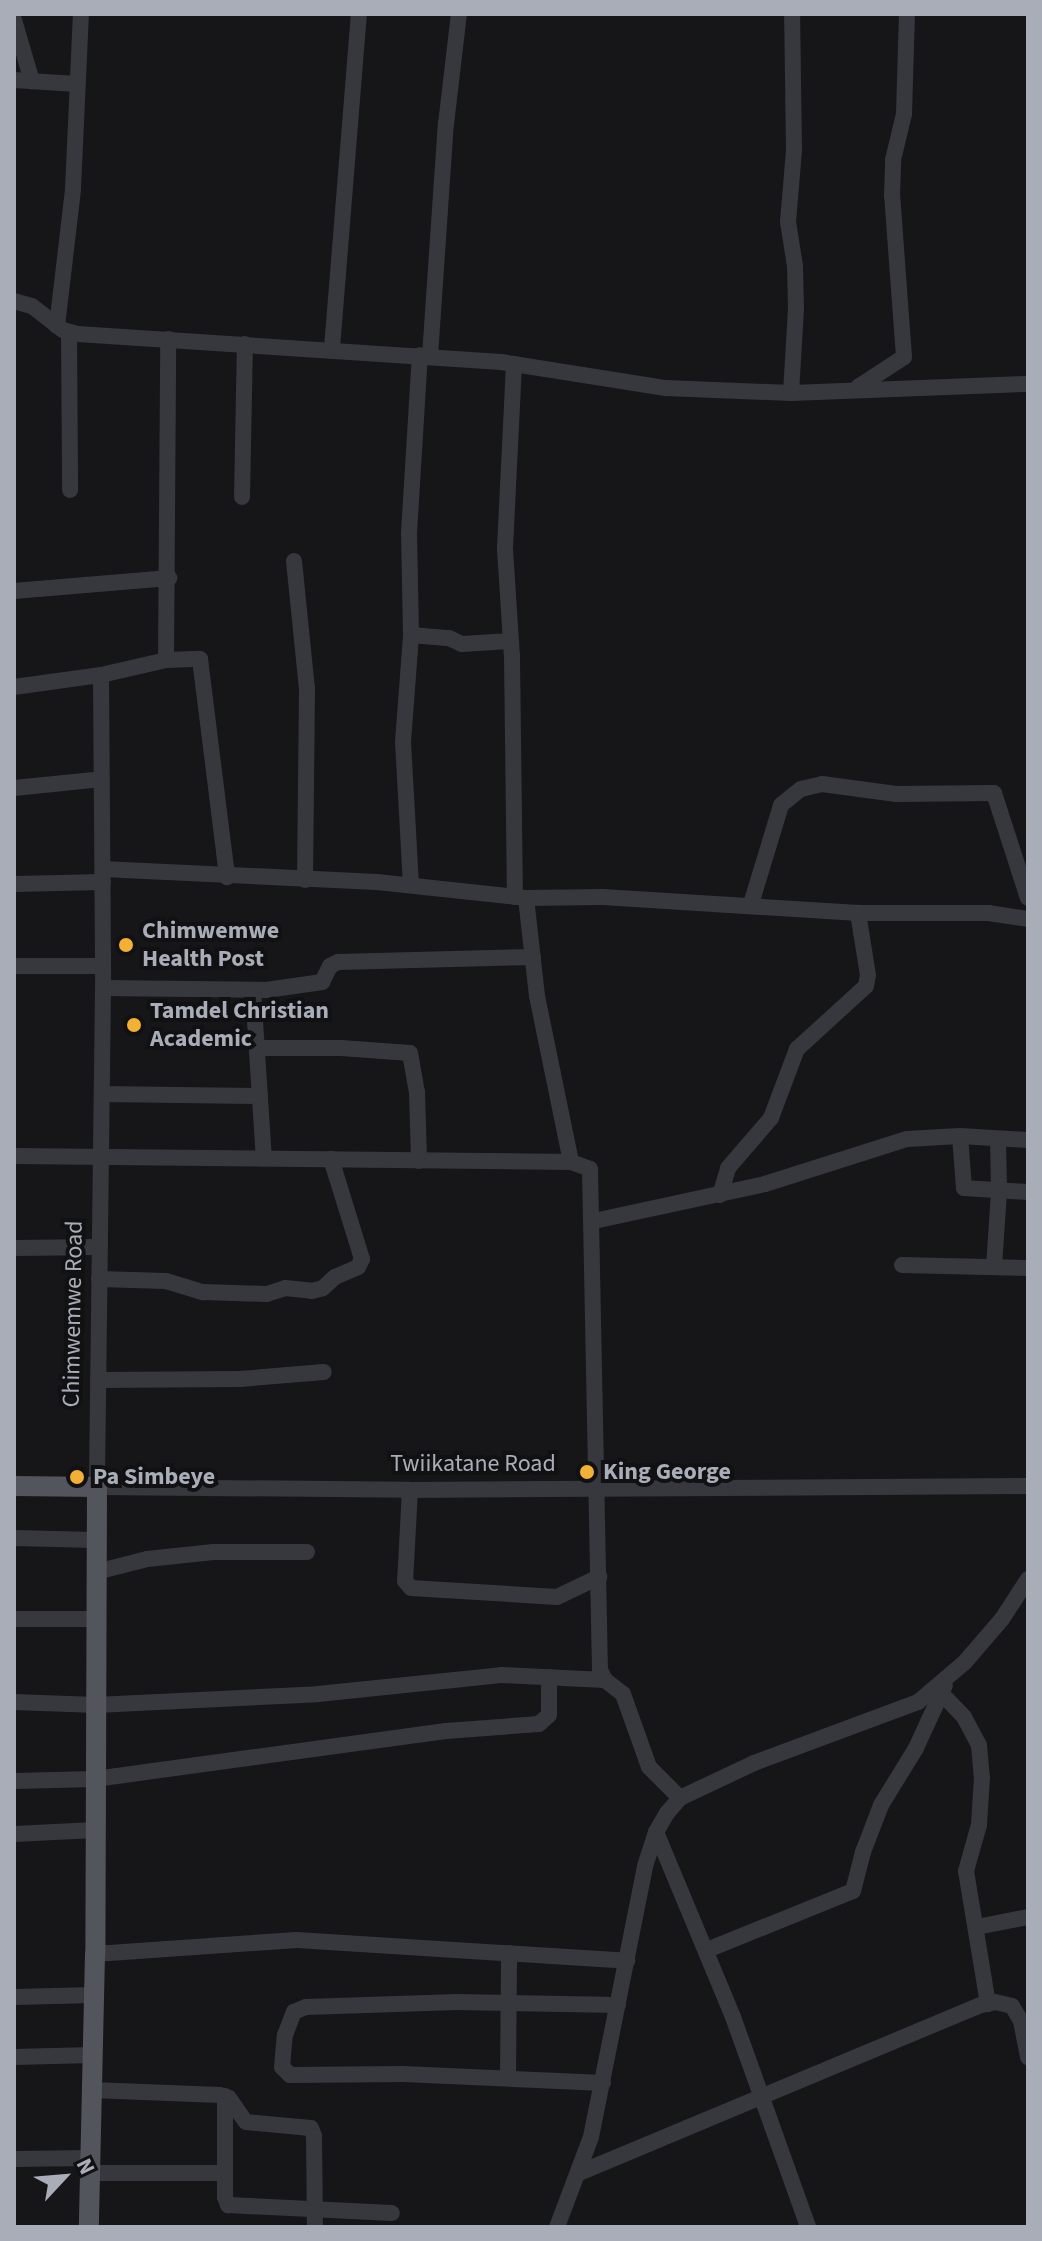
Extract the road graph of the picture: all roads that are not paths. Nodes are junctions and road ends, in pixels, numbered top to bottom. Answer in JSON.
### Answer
{"nodes":[{"id":1,"x":81,"y":14,"type":"edge"},
{"id":2,"x":359,"y":14,"type":"edge"},
{"id":3,"x":459,"y":14,"type":"edge"},
{"id":4,"x":792,"y":14,"type":"edge"},
{"id":5,"x":907,"y":14,"type":"edge"},
{"id":6,"x":14,"y":20,"type":"edge"},
{"id":7,"x":14,"y":80,"type":"edge"},
{"id":8,"x":32,"y":81,"type":"junction"},
{"id":9,"x":77,"y":84,"type":"junction"},
{"id":10,"x":14,"y":301,"type":"edge"},
{"id":11,"x":63,"y":329,"type":"junction"},
{"id":12,"x":168,"y":339,"type":"junction"},
{"id":13,"x":245,"y":344,"type":"junction"},
{"id":14,"x":332,"y":348,"type":"junction"},
{"id":15,"x":425,"y":356,"type":"junction"},
{"id":16,"x":514,"y":364,"type":"junction"},
{"id":17,"x":1028,"y":384,"type":"edge"},
{"id":18,"x":853,"y":390,"type":"junction"},
{"id":19,"x":791,"y":393,"type":"junction"},
{"id":20,"x":70,"y":490,"type":"dead end"},
{"id":21,"x":242,"y":497,"type":"dead end"},
{"id":22,"x":294,"y":561,"type":"dead end"},
{"id":23,"x":169,"y":578,"type":"junction"},
{"id":24,"x":14,"y":591,"type":"edge"},
{"id":25,"x":411,"y":635,"type":"junction"},
{"id":26,"x":511,"y":641,"type":"junction"},
{"id":27,"x":166,"y":660,"type":"junction"},
{"id":28,"x":101,"y":675,"type":"junction"},
{"id":29,"x":14,"y":687,"type":"edge"},
{"id":30,"x":102,"y":779,"type":"junction"},
{"id":31,"x":14,"y":788,"type":"edge"},
{"id":32,"x":103,"y":876,"type":"junction"},
{"id":33,"x":227,"y":877,"type":"junction"},
{"id":34,"x":305,"y":880,"type":"junction"},
{"id":35,"x":14,"y":884,"type":"edge"},
{"id":36,"x":411,"y":885,"type":"junction"},
{"id":37,"x":520,"y":898,"type":"junction"},
{"id":38,"x":1028,"y":898,"type":"edge"},
{"id":39,"x":751,"y":904,"type":"junction"},
{"id":40,"x":858,"y":913,"type":"junction"},
{"id":41,"x":1028,"y":919,"type":"edge"},
{"id":42,"x":533,"y":957,"type":"junction"},
{"id":43,"x":14,"y":966,"type":"edge"},
{"id":44,"x":103,"y":966,"type":"junction"},
{"id":45,"x":103,"y":988,"type":"junction"},
{"id":46,"x":253,"y":990,"type":"junction"},
{"id":47,"x":257,"y":1048,"type":"junction"},
{"id":48,"x":102,"y":1094,"type":"junction"},
{"id":49,"x":260,"y":1096,"type":"junction"},
{"id":50,"x":960,"y":1136,"type":"junction"},
{"id":51,"x":998,"y":1139,"type":"junction"},
{"id":52,"x":1028,"y":1140,"type":"edge"},
{"id":53,"x":14,"y":1156,"type":"edge"},
{"id":54,"x":101,"y":1157,"type":"junction"},
{"id":55,"x":264,"y":1159,"type":"junction"},
{"id":56,"x":331,"y":1159,"type":"junction"},
{"id":57,"x":419,"y":1161,"type":"junction"},
{"id":58,"x":571,"y":1162,"type":"junction"},
{"id":59,"x":999,"y":1191,"type":"junction"},
{"id":60,"x":1028,"y":1192,"type":"edge"},
{"id":61,"x":720,"y":1195,"type":"junction"},
{"id":62,"x":594,"y":1221,"type":"junction"},
{"id":63,"x":100,"y":1247,"type":"junction"},
{"id":64,"x":14,"y":1248,"type":"edge"},
{"id":65,"x":902,"y":1265,"type":"dead end"},
{"id":66,"x":994,"y":1267,"type":"junction"},
{"id":67,"x":1028,"y":1268,"type":"edge"},
{"id":68,"x":99,"y":1279,"type":"junction"},
{"id":69,"x":324,"y":1372,"type":"dead end"},
{"id":70,"x":98,"y":1380,"type":"junction"},
{"id":71,"x":14,"y":1486,"type":"edge"},
{"id":72,"x":1028,"y":1486,"type":"edge"},
{"id":73,"x":97,"y":1487,"type":"junction"},
{"id":74,"x":410,"y":1490,"type":"junction"},
{"id":75,"x":598,"y":1490,"type":"junction"},
{"id":76,"x":14,"y":1538,"type":"edge"},
{"id":77,"x":96,"y":1540,"type":"junction"},
{"id":78,"x":307,"y":1552,"type":"dead end"},
{"id":79,"x":96,"y":1572,"type":"junction"},
{"id":80,"x":599,"y":1577,"type":"junction"},
{"id":81,"x":1028,"y":1579,"type":"edge"},
{"id":82,"x":14,"y":1619,"type":"edge"},
{"id":83,"x":96,"y":1619,"type":"junction"},
{"id":84,"x":549,"y":1677,"type":"junction"},
{"id":85,"x":605,"y":1680,"type":"junction"},
{"id":86,"x":944,"y":1686,"type":"junction"},
{"id":87,"x":14,"y":1702,"type":"edge"},
{"id":88,"x":96,"y":1705,"type":"junction"},
{"id":89,"x":95,"y":1779,"type":"junction"},
{"id":90,"x":14,"y":1781,"type":"edge"},
{"id":91,"x":680,"y":1798,"type":"junction"},
{"id":92,"x":95,"y":1830,"type":"junction"},
{"id":93,"x":656,"y":1832,"type":"junction"},
{"id":94,"x":14,"y":1834,"type":"edge"},
{"id":95,"x":1028,"y":1917,"type":"edge"},
{"id":96,"x":977,"y":1927,"type":"junction"},
{"id":97,"x":707,"y":1950,"type":"junction"},
{"id":98,"x":509,"y":1953,"type":"junction"},
{"id":99,"x":95,"y":1954,"type":"junction"},
{"id":100,"x":627,"y":1961,"type":"junction"},
{"id":101,"x":94,"y":1995,"type":"junction"},
{"id":102,"x":14,"y":1997,"type":"edge"},
{"id":103,"x":508,"y":2004,"type":"junction"},
{"id":104,"x":988,"y":2004,"type":"junction"},
{"id":105,"x":618,"y":2005,"type":"junction"},
{"id":106,"x":93,"y":2055,"type":"junction"},
{"id":107,"x":14,"y":2057,"type":"edge"},
{"id":108,"x":1028,"y":2057,"type":"edge"},
{"id":109,"x":508,"y":2076,"type":"junction"},
{"id":110,"x":603,"y":2083,"type":"junction"},
{"id":111,"x":92,"y":2090,"type":"junction"},
{"id":112,"x":225,"y":2096,"type":"junction"},
{"id":113,"x":762,"y":2099,"type":"junction"},
{"id":114,"x":14,"y":2159,"type":"edge"},
{"id":115,"x":90,"y":2165,"type":"junction"},
{"id":116,"x":225,"y":2173,"type":"junction"},
{"id":117,"x":579,"y":2173,"type":"junction"},
{"id":118,"x":315,"y":2210,"type":"junction"},
{"id":119,"x":392,"y":2213,"type":"dead end"},
{"id":120,"x":89,"y":2227,"type":"edge"},
{"id":121,"x":315,"y":2227,"type":"edge"},
{"id":122,"x":557,"y":2227,"type":"edge"},
{"id":123,"x":808,"y":2227,"type":"edge"}],
"edges":[{"from":1,"to":9,"type":"street"},
{"from":2,"to":14,"type":"street"},
{"from":3,"to":15,"type":"street"},
{"from":4,"to":19,"type":"street"},
{"from":5,"to":18,"type":"street"},
{"from":6,"to":8,"type":"street"},
{"from":7,"to":8,"type":"street"},
{"from":8,"to":9,"type":"street"},
{"from":9,"to":11,"type":"street"},
{"from":10,"to":11,"type":"street"},
{"from":11,"to":12,"type":"street"},
{"from":11,"to":20,"type":"street"},
{"from":12,"to":13,"type":"street"},
{"from":12,"to":23,"type":"street"},
{"from":13,"to":14,"type":"street"},
{"from":13,"to":21,"type":"street"},
{"from":14,"to":15,"type":"street"},
{"from":15,"to":16,"type":"street"},
{"from":15,"to":25,"type":"street"},
{"from":16,"to":19,"type":"street"},
{"from":16,"to":26,"type":"street"},
{"from":17,"to":18,"type":"street"},
{"from":18,"to":19,"type":"street"},
{"from":22,"to":34,"type":"street"},
{"from":23,"to":24,"type":"street"},
{"from":23,"to":27,"type":"street"},
{"from":25,"to":26,"type":"street"},
{"from":25,"to":36,"type":"street"},
{"from":26,"to":37,"type":"street"},
{"from":27,"to":28,"type":"street"},
{"from":27,"to":33,"type":"street"},
{"from":28,"to":29,"type":"street"},
{"from":28,"to":30,"type":"street","name":"Chimwemwe Road"},
{"from":30,"to":31,"type":"street"},
{"from":30,"to":32,"type":"street","name":"Chimwemwe Road"},
{"from":32,"to":33,"type":"street"},
{"from":32,"to":35,"type":"street"},
{"from":32,"to":44,"type":"street","name":"Chimwemwe Road"},
{"from":33,"to":34,"type":"street"},
{"from":34,"to":36,"type":"street"},
{"from":36,"to":37,"type":"street"},
{"from":37,"to":39,"type":"street"},
{"from":37,"to":42,"type":"street"},
{"from":38,"to":39,"type":"street"},
{"from":39,"to":40,"type":"street"},
{"from":40,"to":41,"type":"street"},
{"from":40,"to":61,"type":"street"},
{"from":42,"to":46,"type":"street"},
{"from":42,"to":58,"type":"street"},
{"from":43,"to":44,"type":"street"},
{"from":44,"to":45,"type":"street","name":"Chimwemwe Road"},
{"from":45,"to":46,"type":"street"},
{"from":45,"to":48,"type":"street","name":"Chimwemwe Road"},
{"from":46,"to":47,"type":"street"},
{"from":47,"to":49,"type":"street"},
{"from":47,"to":57,"type":"street"},
{"from":48,"to":49,"type":"street"},
{"from":48,"to":54,"type":"street","name":"Chimwemwe Road"},
{"from":49,"to":55,"type":"street"},
{"from":50,"to":51,"type":"street"},
{"from":50,"to":59,"type":"street"},
{"from":50,"to":61,"type":"street"},
{"from":51,"to":52,"type":"street"},
{"from":51,"to":59,"type":"street"},
{"from":53,"to":54,"type":"street"},
{"from":54,"to":55,"type":"street"},
{"from":54,"to":63,"type":"street","name":"Chimwemwe Road"},
{"from":55,"to":56,"type":"street"},
{"from":56,"to":57,"type":"street"},
{"from":56,"to":68,"type":"street"},
{"from":57,"to":58,"type":"street"},
{"from":58,"to":62,"type":"street"},
{"from":59,"to":60,"type":"street"},
{"from":59,"to":66,"type":"street"},
{"from":61,"to":62,"type":"street"},
{"from":62,"to":75,"type":"street"},
{"from":63,"to":64,"type":"street"},
{"from":63,"to":68,"type":"street","name":"Chimwemwe Road"},
{"from":65,"to":66,"type":"street"},
{"from":66,"to":67,"type":"street"},
{"from":68,"to":70,"type":"street","name":"Chimwemwe Road"},
{"from":69,"to":70,"type":"street"},
{"from":70,"to":73,"type":"street","name":"Chimwemwe Road"},
{"from":71,"to":73,"type":"main road","name":"Twiikatane Road"},
{"from":72,"to":75,"type":"street","name":"Twiikatane Road"},
{"from":73,"to":74,"type":"street","name":"Twiikatane Road"},
{"from":73,"to":77,"type":"main road","name":"Chimwemwe Road"},
{"from":74,"to":75,"type":"street","name":"Twiikatane Road"},
{"from":74,"to":80,"type":"street"},
{"from":75,"to":80,"type":"street"},
{"from":76,"to":77,"type":"street"},
{"from":77,"to":79,"type":"main road","name":"Chimwemwe Road"},
{"from":78,"to":79,"type":"street"},
{"from":79,"to":83,"type":"main road","name":"Chimwemwe Road"},
{"from":80,"to":85,"type":"street"},
{"from":81,"to":86,"type":"street"},
{"from":82,"to":83,"type":"street"},
{"from":83,"to":88,"type":"main road","name":"Chimwemwe Road"},
{"from":84,"to":85,"type":"street"},
{"from":84,"to":88,"type":"street"},
{"from":84,"to":89,"type":"street"},
{"from":85,"to":91,"type":"street"},
{"from":86,"to":91,"type":"street"},
{"from":86,"to":96,"type":"street"},
{"from":86,"to":97,"type":"street"},
{"from":87,"to":88,"type":"street"},
{"from":88,"to":89,"type":"main road","name":"Chimwemwe Road"},
{"from":89,"to":90,"type":"street"},
{"from":89,"to":92,"type":"main road","name":"Chimwemwe Road"},
{"from":91,"to":93,"type":"street"},
{"from":92,"to":94,"type":"street"},
{"from":92,"to":99,"type":"main road","name":"Chimwemwe Road"},
{"from":93,"to":97,"type":"street"},
{"from":93,"to":100,"type":"street"},
{"from":95,"to":96,"type":"street"},
{"from":96,"to":104,"type":"street"},
{"from":97,"to":113,"type":"street"},
{"from":98,"to":99,"type":"street"},
{"from":98,"to":100,"type":"street"},
{"from":98,"to":103,"type":"street"},
{"from":99,"to":101,"type":"main road","name":"Chimwemwe Road"},
{"from":100,"to":105,"type":"street"},
{"from":101,"to":102,"type":"street"},
{"from":101,"to":106,"type":"main road","name":"Chimwemwe Road"},
{"from":103,"to":105,"type":"street"},
{"from":103,"to":109,"type":"street"},
{"from":103,"to":109,"type":"street"},
{"from":104,"to":108,"type":"street"},
{"from":104,"to":113,"type":"street"},
{"from":105,"to":110,"type":"street"},
{"from":106,"to":107,"type":"street"},
{"from":106,"to":111,"type":"main road","name":"Chimwemwe Road"},
{"from":109,"to":110,"type":"street"},
{"from":110,"to":117,"type":"street"},
{"from":111,"to":112,"type":"street"},
{"from":111,"to":115,"type":"main road","name":"Chimwemwe Road"},
{"from":112,"to":116,"type":"street"},
{"from":112,"to":118,"type":"street"},
{"from":113,"to":117,"type":"street"},
{"from":113,"to":123,"type":"street"},
{"from":114,"to":115,"type":"street"},
{"from":115,"to":116,"type":"street"},
{"from":115,"to":120,"type":"main road","name":"Chimwemwe Road"},
{"from":116,"to":118,"type":"street"},
{"from":117,"to":122,"type":"street"},
{"from":118,"to":119,"type":"street"},
{"from":118,"to":121,"type":"street"}]}
